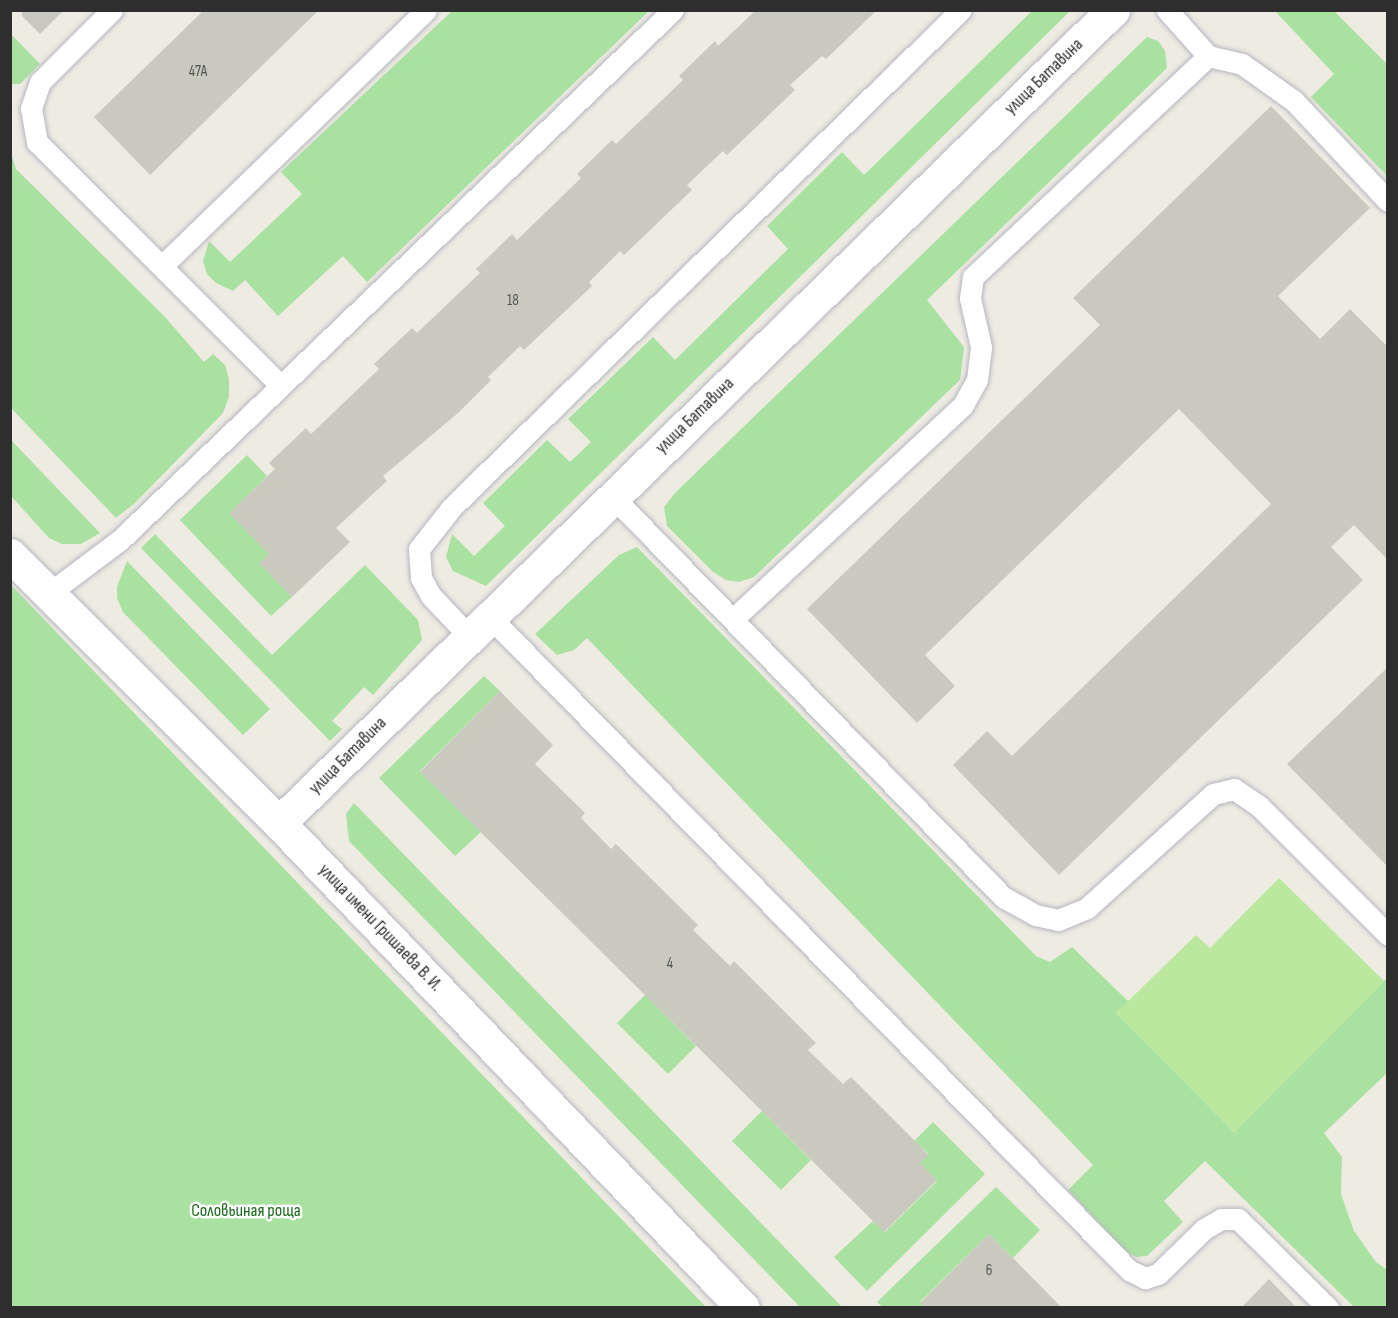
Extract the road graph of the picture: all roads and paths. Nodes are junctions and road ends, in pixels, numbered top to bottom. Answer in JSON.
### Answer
{"nodes":[{"id":1,"x":112,"y":10,"type":"edge"},
{"id":2,"x":426,"y":10,"type":"edge"},
{"id":3,"x":673,"y":10,"type":"edge"},
{"id":4,"x":961,"y":10,"type":"edge"},
{"id":5,"x":1113,"y":10,"type":"edge"},
{"id":6,"x":1167,"y":10,"type":"edge"},
{"id":7,"x":1208,"y":56,"type":"junction"},
{"id":8,"x":1388,"y":201,"type":"edge"},
{"id":9,"x":163,"y":265,"type":"junction"},
{"id":10,"x":280,"y":385,"type":"junction"},
{"id":11,"x":612,"y":496,"type":"junction"},
{"id":12,"x":10,"y":555,"type":"edge"},
{"id":13,"x":48,"y":594,"type":"junction"},
{"id":14,"x":733,"y":620,"type":"junction"},
{"id":15,"x":478,"y":626,"type":"junction"},
{"id":16,"x":279,"y":823,"type":"junction"},
{"id":17,"x":1388,"y":934,"type":"edge"},
{"id":18,"x":743,"y":1308,"type":"edge"},
{"id":19,"x":1329,"y":1308,"type":"edge"}],
"edges":[{"from":1,"to":9,"type":"lane"},
{"from":2,"to":9,"type":"lane"},
{"from":3,"to":10,"type":"lane"},
{"from":4,"to":15,"type":"lane"},
{"from":5,"to":11,"type":"street","name":"улица Батавина"},
{"from":6,"to":7,"type":"lane"},
{"from":7,"to":8,"type":"lane"},
{"from":7,"to":14,"type":"lane"},
{"from":9,"to":10,"type":"lane"},
{"from":10,"to":13,"type":"lane"},
{"from":11,"to":14,"type":"lane"},
{"from":11,"to":15,"type":"street","name":"улица Батавина"},
{"from":12,"to":13,"type":"street","name":"улица имени Гришаева В. И."},
{"from":13,"to":16,"type":"street","name":"улица имени Гришаева В. И."},
{"from":14,"to":17,"type":"lane"},
{"from":15,"to":16,"type":"street","name":"улица Батавина"},
{"from":15,"to":19,"type":"lane"},
{"from":16,"to":18,"type":"street","name":"улица имени Гришаева В. И."}]}
